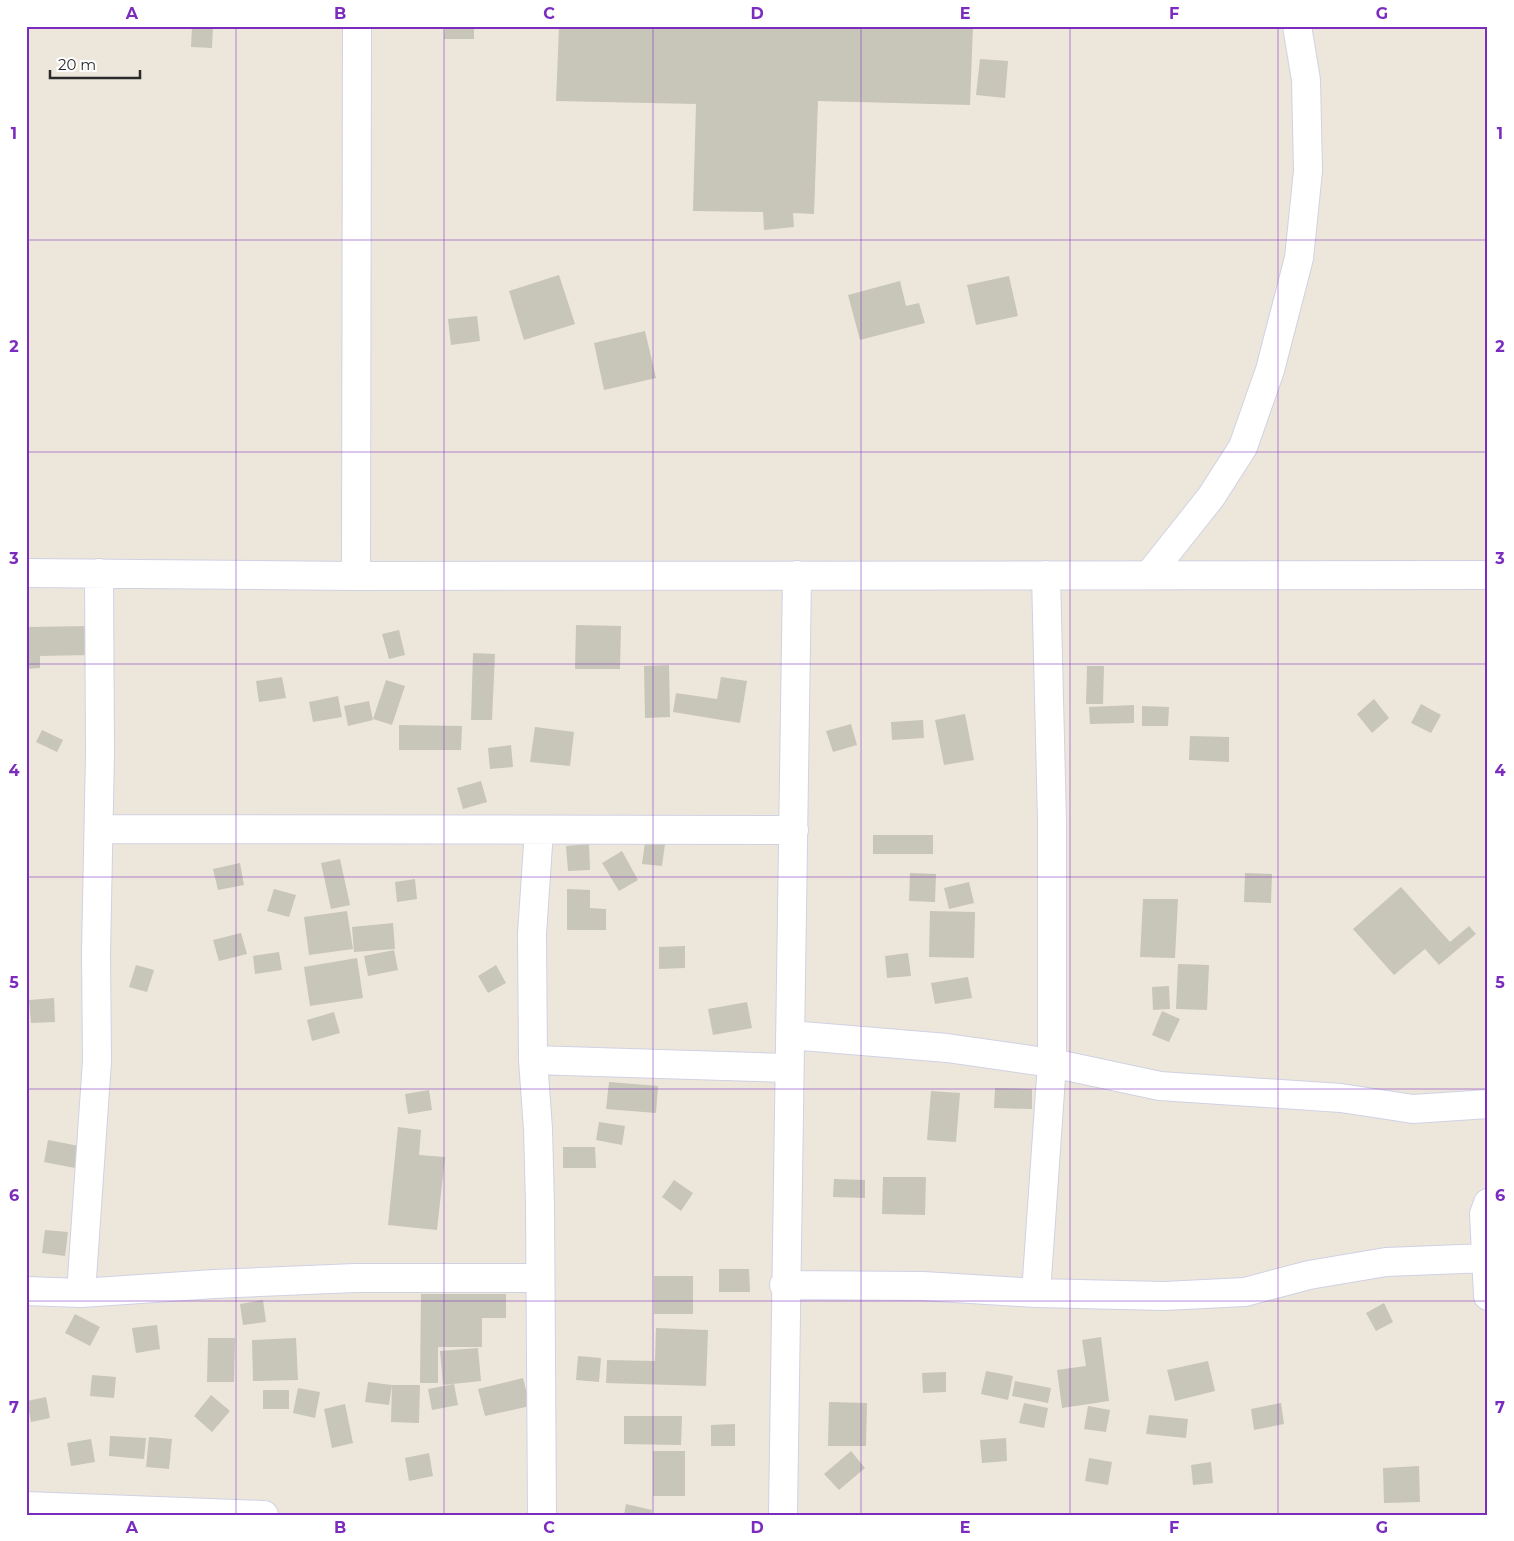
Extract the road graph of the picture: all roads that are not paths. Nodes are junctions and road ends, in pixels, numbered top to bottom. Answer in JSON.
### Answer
{"nodes":[{"id":1,"x":357,"y":26,"type":"edge"},
{"id":2,"x":1297,"y":26,"type":"edge"},
{"id":3,"x":26,"y":572,"type":"edge"},
{"id":4,"x":99,"y":573,"type":"junction"},
{"id":5,"x":1046,"y":575,"type":"junction"},
{"id":6,"x":1149,"y":575,"type":"junction"},
{"id":7,"x":1488,"y":575,"type":"edge"},
{"id":8,"x":356,"y":576,"type":"junction"},
{"id":9,"x":797,"y":576,"type":"junction"},
{"id":10,"x":99,"y":829,"type":"junction"},
{"id":11,"x":539,"y":830,"type":"junction"},
{"id":12,"x":794,"y":830,"type":"junction"},
{"id":13,"x":790,"y":1035,"type":"junction"},
{"id":14,"x":533,"y":1060,"type":"junction"},
{"id":15,"x":1052,"y":1064,"type":"junction"},
{"id":16,"x":788,"y":1068,"type":"junction"},
{"id":17,"x":1488,"y":1104,"type":"edge"},
{"id":18,"x":1488,"y":1203,"type":"edge"},
{"id":19,"x":1487,"y":1258,"type":"edge"},
{"id":20,"x":540,"y":1278,"type":"junction"},
{"id":21,"x":784,"y":1285,"type":"junction"},
{"id":22,"x":26,"y":1291,"type":"edge"},
{"id":23,"x":81,"y":1292,"type":"junction"},
{"id":24,"x":1036,"y":1293,"type":"junction"},
{"id":25,"x":1488,"y":1296,"type":"edge"},
{"id":26,"x":26,"y":1506,"type":"edge"},
{"id":27,"x":264,"y":1515,"type":"edge"},
{"id":28,"x":542,"y":1515,"type":"edge"},
{"id":29,"x":783,"y":1515,"type":"edge"}],
"edges":[{"from":1,"to":8,"type":"street"},
{"from":2,"to":6,"type":"street"},
{"from":3,"to":4,"type":"street"},
{"from":4,"to":8,"type":"street"},
{"from":4,"to":10,"type":"street"},
{"from":5,"to":6,"type":"street"},
{"from":5,"to":9,"type":"street"},
{"from":5,"to":15,"type":"street"},
{"from":6,"to":7,"type":"street"},
{"from":8,"to":9,"type":"street"},
{"from":9,"to":12,"type":"street"},
{"from":10,"to":11,"type":"street"},
{"from":10,"to":23,"type":"street"},
{"from":11,"to":12,"type":"street"},
{"from":11,"to":14,"type":"street"},
{"from":12,"to":13,"type":"street"},
{"from":13,"to":15,"type":"street"},
{"from":13,"to":16,"type":"street"},
{"from":14,"to":16,"type":"street"},
{"from":14,"to":20,"type":"street"},
{"from":15,"to":17,"type":"street"},
{"from":15,"to":24,"type":"street"},
{"from":16,"to":21,"type":"street"},
{"from":18,"to":19,"type":"street"},
{"from":19,"to":24,"type":"street"},
{"from":19,"to":25,"type":"street"},
{"from":20,"to":23,"type":"street"},
{"from":20,"to":28,"type":"street"},
{"from":21,"to":24,"type":"street"},
{"from":21,"to":29,"type":"street"},
{"from":22,"to":23,"type":"street"},
{"from":26,"to":27,"type":"street"}]}
